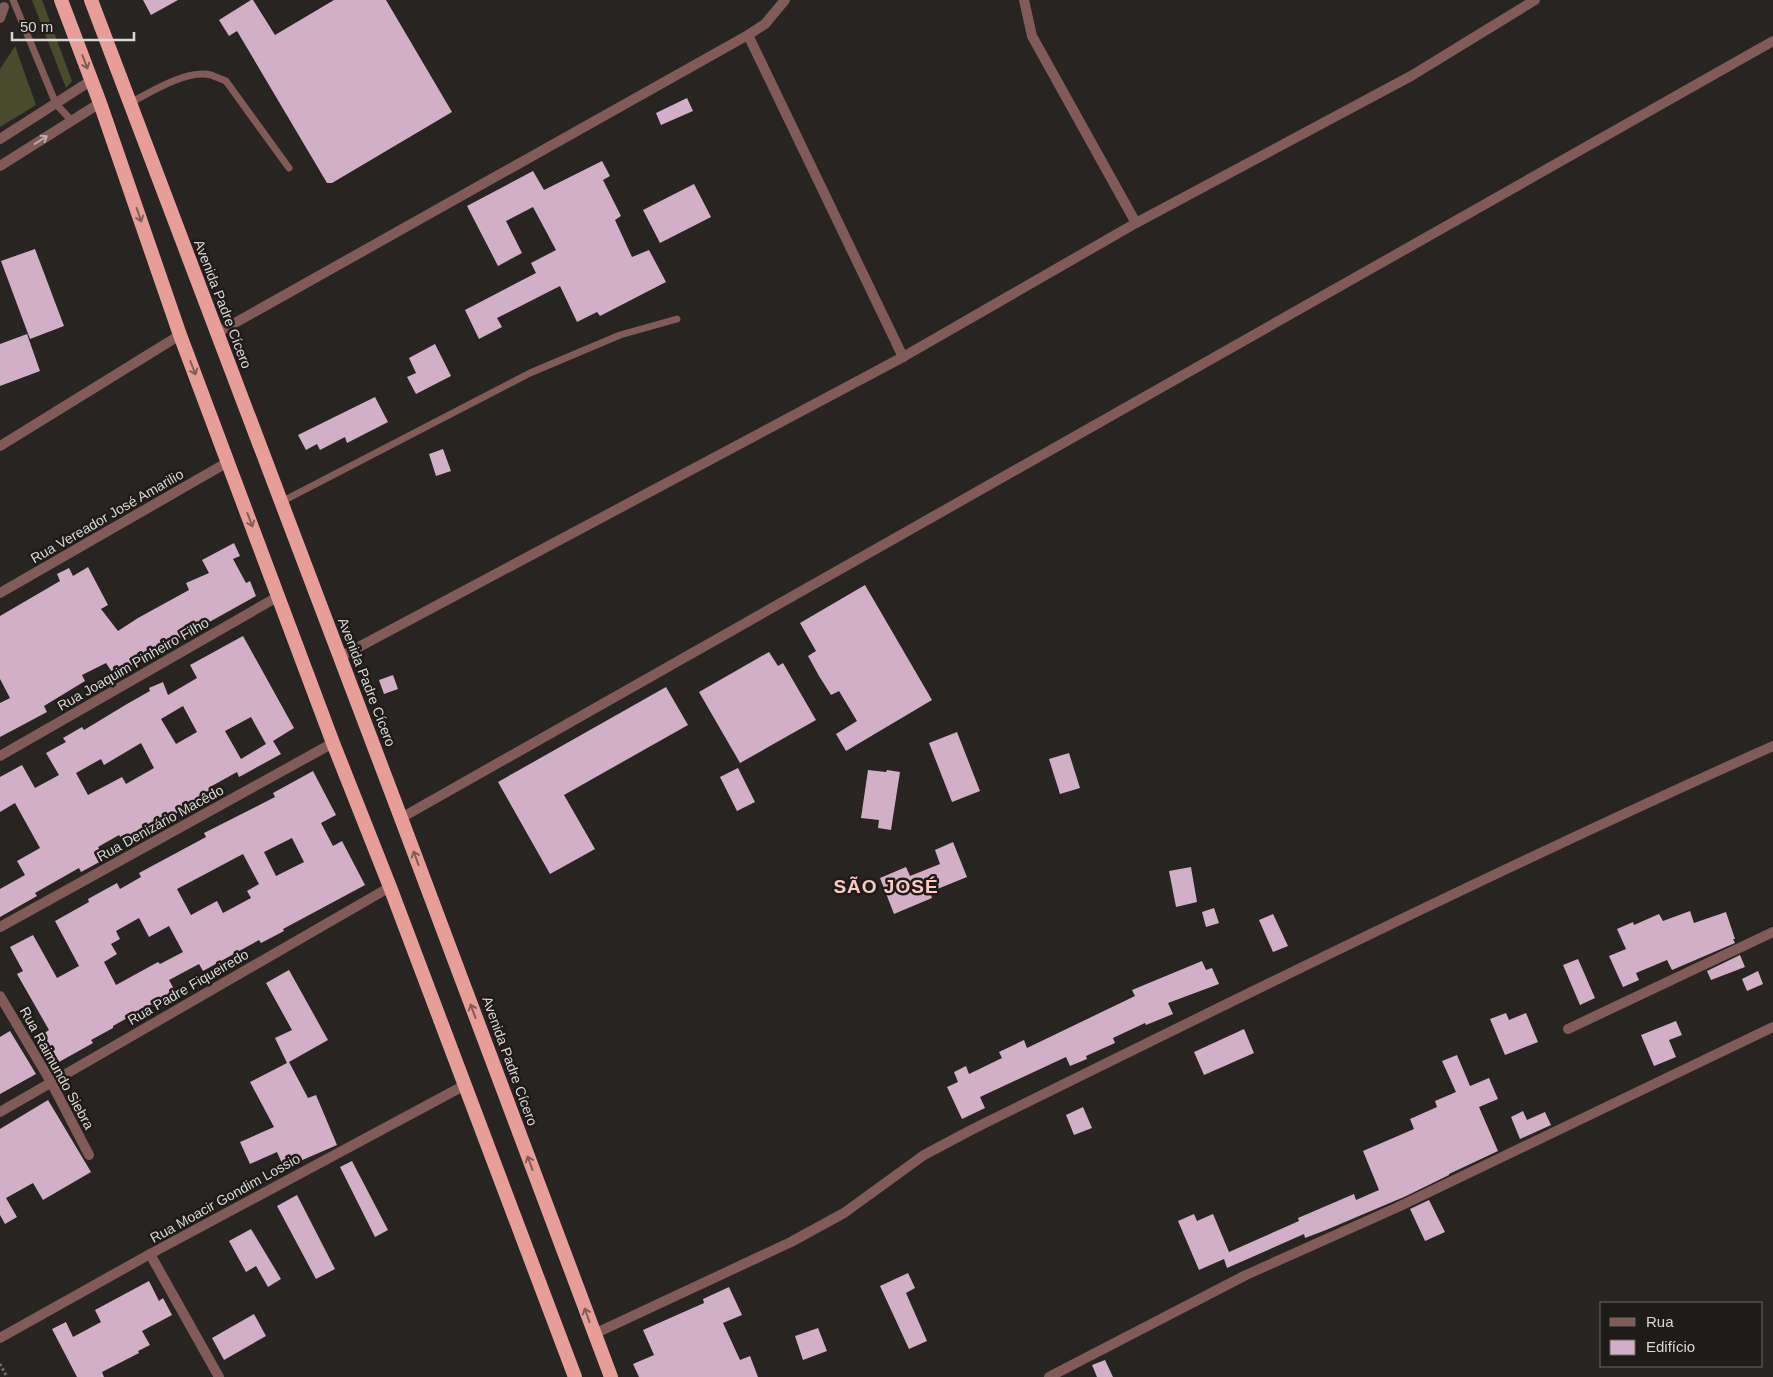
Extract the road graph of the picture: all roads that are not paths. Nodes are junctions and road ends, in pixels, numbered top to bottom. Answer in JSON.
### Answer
{"nodes":[{"id":1,"x":13,"y":0,"type":"edge"},
{"id":2,"x":61,"y":0,"type":"edge"},
{"id":3,"x":90,"y":0,"type":"edge"},
{"id":4,"x":785,"y":0,"type":"edge"},
{"id":5,"x":1024,"y":0,"type":"edge"},
{"id":6,"x":1535,"y":0,"type":"edge"},
{"id":7,"x":4,"y":7,"type":"dead end"},
{"id":8,"x":0,"y":18,"type":"edge"},
{"id":9,"x":748,"y":35,"type":"junction"},
{"id":10,"x":1773,"y":41,"type":"edge"},
{"id":11,"x":92,"y":80,"type":"junction"},
{"id":12,"x":100,"y":103,"type":"junction"},
{"id":13,"x":129,"y":103,"type":"junction"},
{"id":14,"x":56,"y":104,"type":"junction"},
{"id":15,"x":72,"y":121,"type":"junction"},
{"id":16,"x":0,"y":139,"type":"edge"},
{"id":17,"x":0,"y":166,"type":"edge"},
{"id":18,"x":290,"y":168,"type":"dead end"},
{"id":19,"x":1136,"y":222,"type":"junction"},
{"id":20,"x":677,"y":318,"type":"dead end"},
{"id":21,"x":217,"y":333,"type":"junction"},
{"id":22,"x":180,"y":334,"type":"junction"},
{"id":23,"x":903,"y":357,"type":"junction"},
{"id":24,"x":0,"y":446,"type":"edge"},
{"id":25,"x":228,"y":462,"type":"junction"},
{"id":26,"x":280,"y":502,"type":"junction"},
{"id":27,"x":0,"y":593,"type":"edge"},
{"id":28,"x":279,"y":596,"type":"junction"},
{"id":29,"x":340,"y":657,"type":"junction"},
{"id":30,"x":332,"y":743,"type":"junction"},
{"id":31,"x":1773,"y":746,"type":"edge"},
{"id":32,"x":0,"y":756,"type":"edge"},
{"id":33,"x":401,"y":818,"type":"junction"},
{"id":34,"x":390,"y":887,"type":"junction"},
{"id":35,"x":0,"y":927,"type":"edge"},
{"id":36,"x":1773,"y":932,"type":"edge"},
{"id":37,"x":0,"y":996,"type":"edge"},
{"id":38,"x":1773,"y":1027,"type":"edge"},
{"id":39,"x":1568,"y":1029,"type":"dead end"},
{"id":40,"x":51,"y":1082,"type":"junction"},
{"id":41,"x":465,"y":1085,"type":"junction"},
{"id":42,"x":0,"y":1112,"type":"edge"},
{"id":43,"x":89,"y":1155,"type":"dead end"},
{"id":44,"x":150,"y":1254,"type":"junction"},
{"id":45,"x":594,"y":1334,"type":"junction"},
{"id":46,"x":0,"y":1338,"type":"edge"},
{"id":47,"x":218,"y":1377,"type":"edge"},
{"id":48,"x":576,"y":1377,"type":"edge"},
{"id":49,"x":611,"y":1377,"type":"edge"},
{"id":50,"x":1049,"y":1377,"type":"edge"}],
"edges":[{"from":1,"to":14,"type":"lane"},
{"from":2,"to":11,"type":"highway","one_way":true},
{"from":3,"to":13,"type":"highway","name":"Avenida Padre Cícero"},
{"from":4,"to":9,"type":"street"},
{"from":5,"to":19,"type":"street"},
{"from":6,"to":19,"type":"street"},
{"from":7,"to":8,"type":"street"},
{"from":9,"to":21,"type":"street"},
{"from":9,"to":23,"type":"street"},
{"from":10,"to":33,"type":"street"},
{"from":11,"to":12,"type":"highway"},
{"from":11,"to":14,"type":"street"},
{"from":12,"to":15,"type":"street"},
{"from":12,"to":22,"type":"highway","one_way":true},
{"from":13,"to":18,"type":"lane"},
{"from":13,"to":21,"type":"highway","name":"Avenida Padre Cícero"},
{"from":14,"to":15,"type":"lane"},
{"from":14,"to":16,"type":"street"},
{"from":17,"to":15,"type":"street","one_way":true},
{"from":19,"to":23,"type":"street"},
{"from":20,"to":26,"type":"lane"},
{"from":21,"to":26,"type":"highway","name":"Avenida Padre Cícero"},
{"from":22,"to":24,"type":"street"},
{"from":22,"to":25,"type":"highway","one_way":true},
{"from":23,"to":29,"type":"street"},
{"from":25,"to":27,"type":"street","name":"Rua Vereador José Amarilio"},
{"from":25,"to":28,"type":"highway","one_way":true},
{"from":26,"to":29,"type":"highway","name":"Avenida Padre Cícero"},
{"from":28,"to":30,"type":"highway"},
{"from":28,"to":32,"type":"street","name":"Rua Joaquim Pinheiro Filho"},
{"from":29,"to":33,"type":"highway","name":"Avenida Padre Cícero"},
{"from":30,"to":34,"type":"highway"},
{"from":30,"to":35,"type":"street","name":"Rua Denizário Macêdo"},
{"from":31,"to":45,"type":"street"},
{"from":45,"to":33,"type":"highway","name":"Avenida Padre Cícero","one_way":true},
{"from":34,"to":40,"type":"street","name":"Rua Padre Fiqueiredo"},
{"from":34,"to":41,"type":"highway"},
{"from":36,"to":39,"type":"street"},
{"from":37,"to":40,"type":"street","name":"Rua Raimundo Siebra"},
{"from":38,"to":50,"type":"street"},
{"from":40,"to":42,"type":"street","name":"Rua Padre Fiqueiredo"},
{"from":40,"to":43,"type":"street","name":"Rua Raimundo Siebra"},
{"from":41,"to":44,"type":"street","name":"Rua Moacir Gondim Lossio"},
{"from":41,"to":48,"type":"highway"},
{"from":44,"to":46,"type":"street","name":"Rua Moacir Gondim Lossio"},
{"from":44,"to":47,"type":"street"},
{"from":45,"to":49,"type":"highway","name":"Avenida Padre Cícero"}]}
